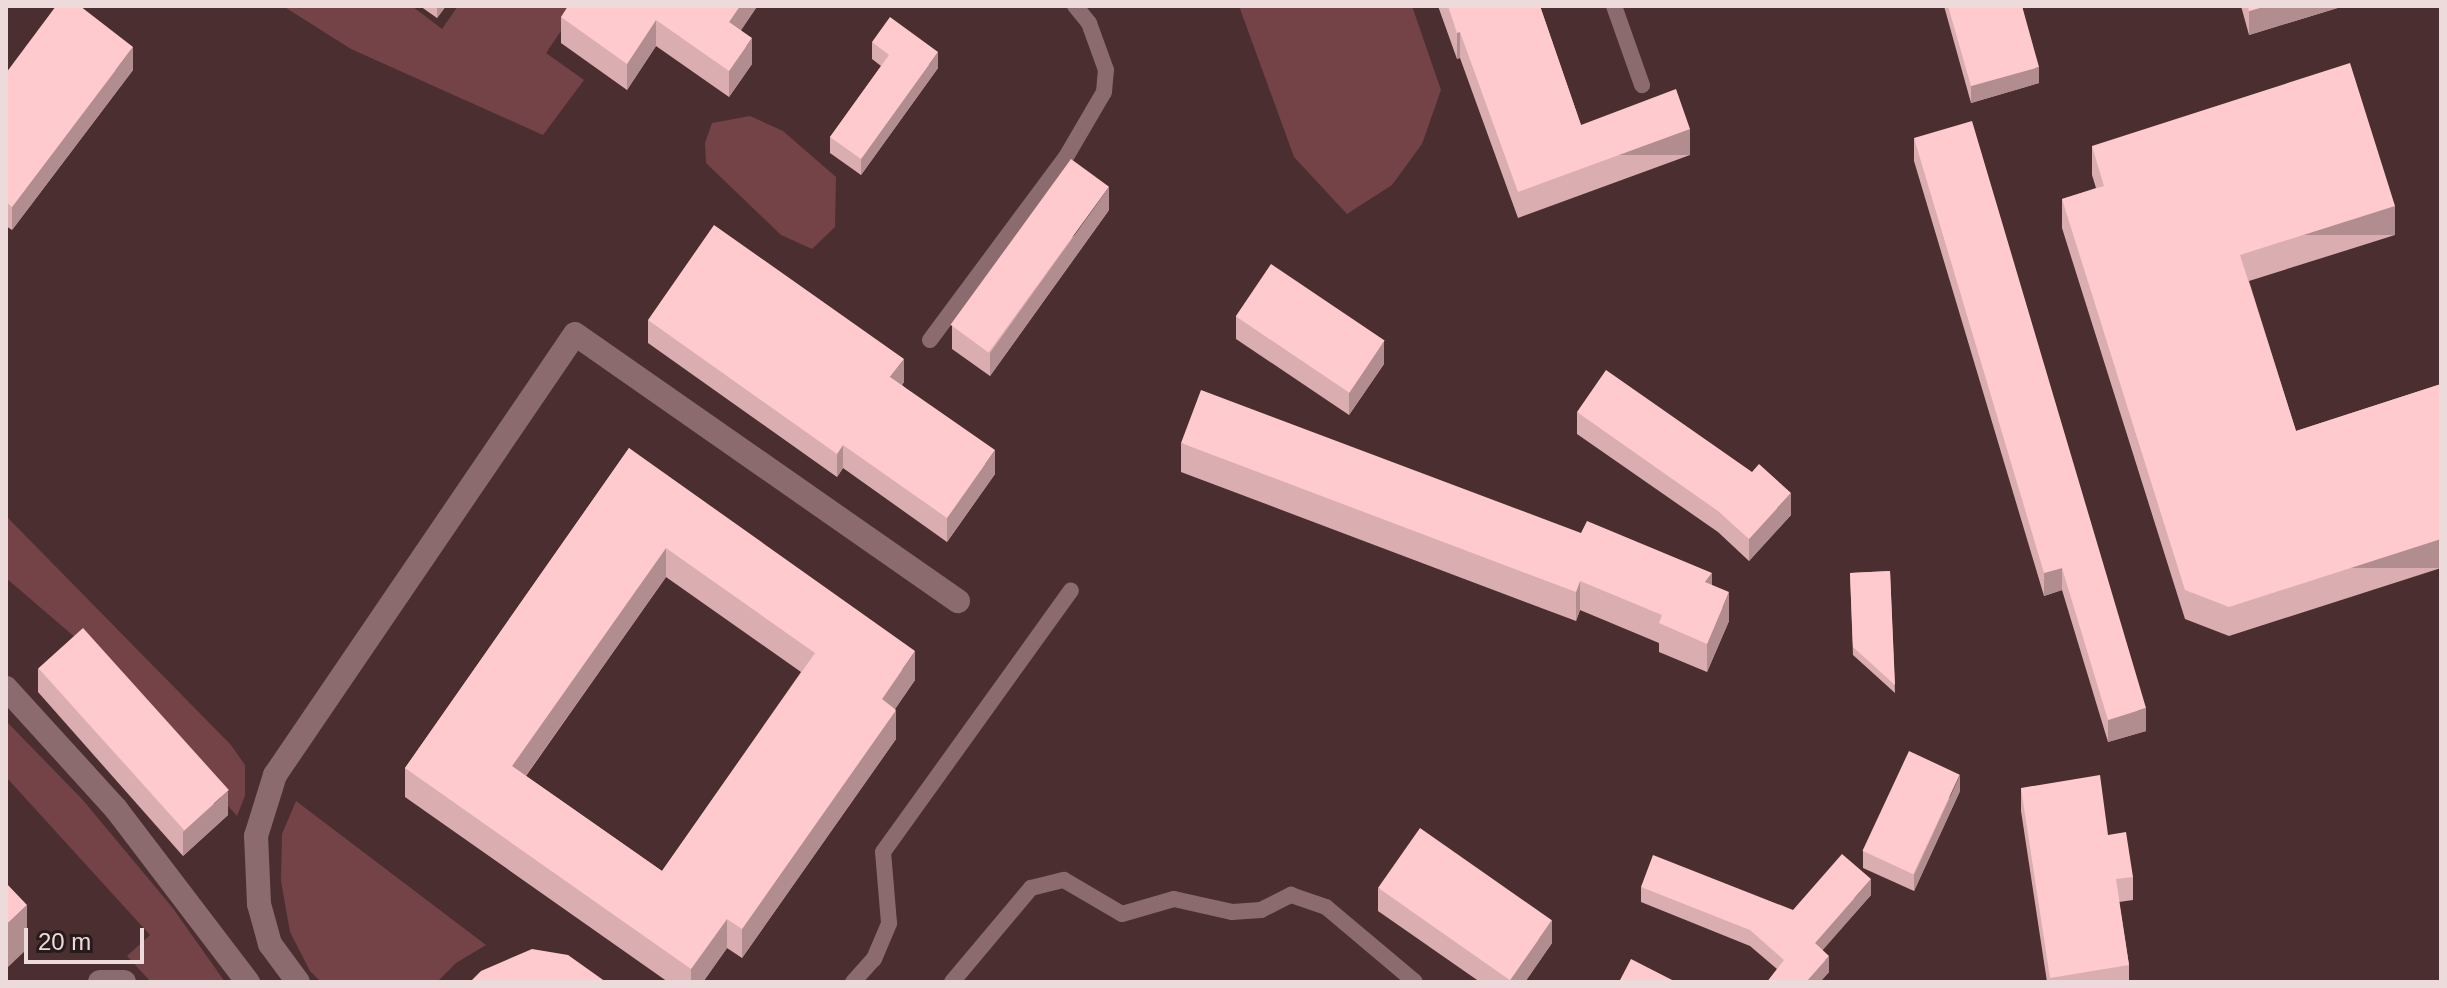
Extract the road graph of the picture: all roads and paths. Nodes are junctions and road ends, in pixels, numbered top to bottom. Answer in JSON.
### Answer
{"nodes":[{"id":1,"x":1075,"y":6,"type":"edge"},
{"id":2,"x":1614,"y":6,"type":"edge"},
{"id":3,"x":1642,"y":85,"type":"dead end"},
{"id":4,"x":930,"y":340,"type":"dead end"},
{"id":5,"x":1071,"y":590,"type":"dead end"},
{"id":6,"x":958,"y":601,"type":"dead end"},
{"id":7,"x":6,"y":688,"type":"edge"},
{"id":8,"x":100,"y":982,"type":"edge"},
{"id":9,"x":124,"y":982,"type":"edge"},
{"id":10,"x":248,"y":982,"type":"edge"},
{"id":11,"x":298,"y":982,"type":"edge"},
{"id":12,"x":853,"y":982,"type":"edge"},
{"id":13,"x":952,"y":982,"type":"edge"},
{"id":14,"x":1415,"y":982,"type":"edge"}],
"edges":[{"from":1,"to":4,"type":"lane"},
{"from":2,"to":3,"type":"lane"},
{"from":5,"to":12,"type":"lane"},
{"from":6,"to":11,"type":"street"},
{"from":7,"to":10,"type":"street"},
{"from":8,"to":9,"type":"street"},
{"from":13,"to":14,"type":"lane"}]}
